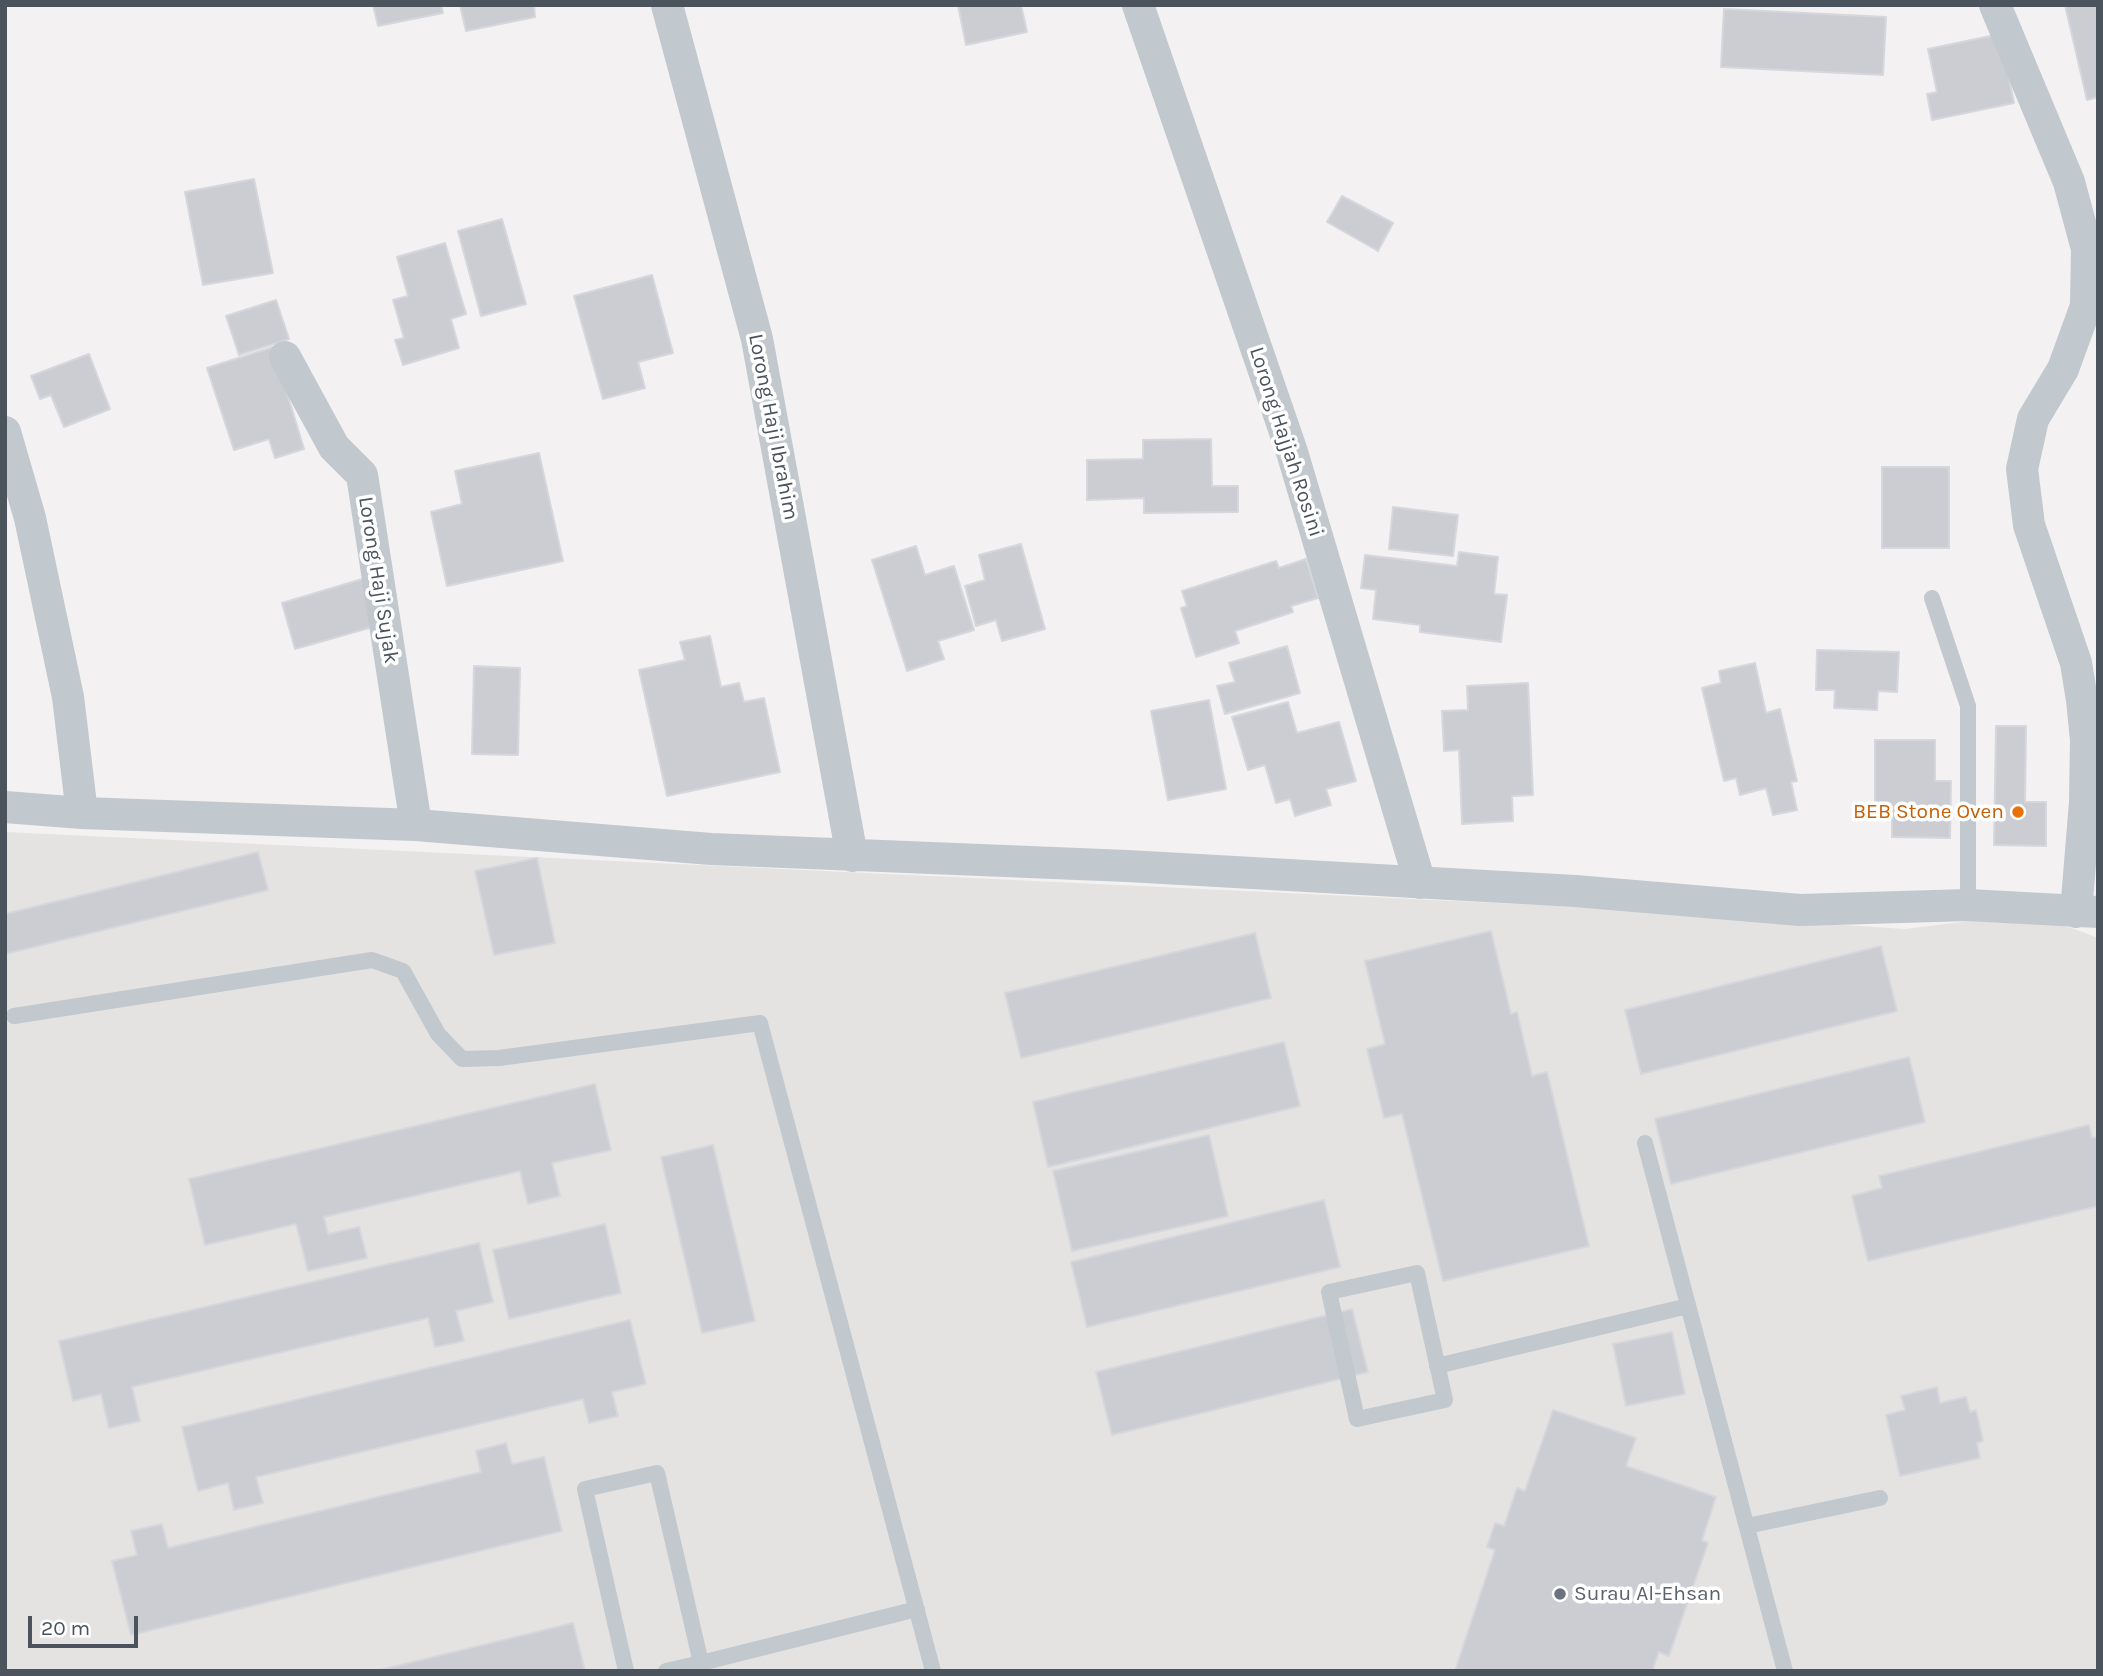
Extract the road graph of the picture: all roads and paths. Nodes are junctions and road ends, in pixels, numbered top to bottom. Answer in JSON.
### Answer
{"nodes":[{"id":1,"x":667,"y":5,"type":"edge"},
{"id":2,"x":1138,"y":5,"type":"edge"},
{"id":3,"x":1995,"y":5,"type":"edge"},
{"id":4,"x":285,"y":357,"type":"dead end"},
{"id":5,"x":5,"y":432,"type":"edge"},
{"id":6,"x":1932,"y":598,"type":"dead end"},
{"id":7,"x":5,"y":807,"type":"edge"},
{"id":8,"x":82,"y":813,"type":"junction"},
{"id":9,"x":415,"y":825,"type":"junction"},
{"id":10,"x":852,"y":856,"type":"junction"},
{"id":11,"x":1420,"y":883,"type":"junction"},
{"id":12,"x":1968,"y":905,"type":"junction"},
{"id":13,"x":2087,"y":912,"type":"edge"},
{"id":14,"x":14,"y":1016,"type":"dead end"},
{"id":15,"x":1646,"y":1143,"type":"dead end"},
{"id":16,"x":1688,"y":1306,"type":"junction"},
{"id":17,"x":1437,"y":1366,"type":"junction"},
{"id":18,"x":1880,"y":1498,"type":"dead end"},
{"id":19,"x":1747,"y":1526,"type":"junction"},
{"id":20,"x":917,"y":1609,"type":"junction"},
{"id":21,"x":702,"y":1667,"type":"edge"},
{"id":22,"x":626,"y":1671,"type":"edge"},
{"id":23,"x":666,"y":1671,"type":"edge"},
{"id":24,"x":933,"y":1671,"type":"edge"},
{"id":25,"x":1785,"y":1671,"type":"edge"}],
"edges":[{"from":1,"to":10,"type":"street","name":"Lorong Haji Ibrahim"},
{"from":2,"to":11,"type":"street","name":"Lorong Hajjah Rosini"},
{"from":3,"to":13,"type":"street"},
{"from":4,"to":9,"type":"street","name":"Lorong Haji Sujak"},
{"from":5,"to":8,"type":"street"},
{"from":6,"to":12,"type":"lane"},
{"from":7,"to":8,"type":"street"},
{"from":8,"to":9,"type":"street"},
{"from":9,"to":10,"type":"street"},
{"from":10,"to":11,"type":"street"},
{"from":11,"to":12,"type":"street"},
{"from":12,"to":13,"type":"street"},
{"from":14,"to":20,"type":"lane"},
{"from":15,"to":16,"type":"lane"},
{"from":16,"to":17,"type":"lane"},
{"from":16,"to":19,"type":"lane"},
{"from":17,"to":17,"type":"lane"},
{"from":18,"to":19,"type":"lane"},
{"from":19,"to":25,"type":"lane"},
{"from":20,"to":21,"type":"lane"},
{"from":20,"to":24,"type":"lane"},
{"from":21,"to":22,"type":"lane"},
{"from":21,"to":23,"type":"lane"}]}
